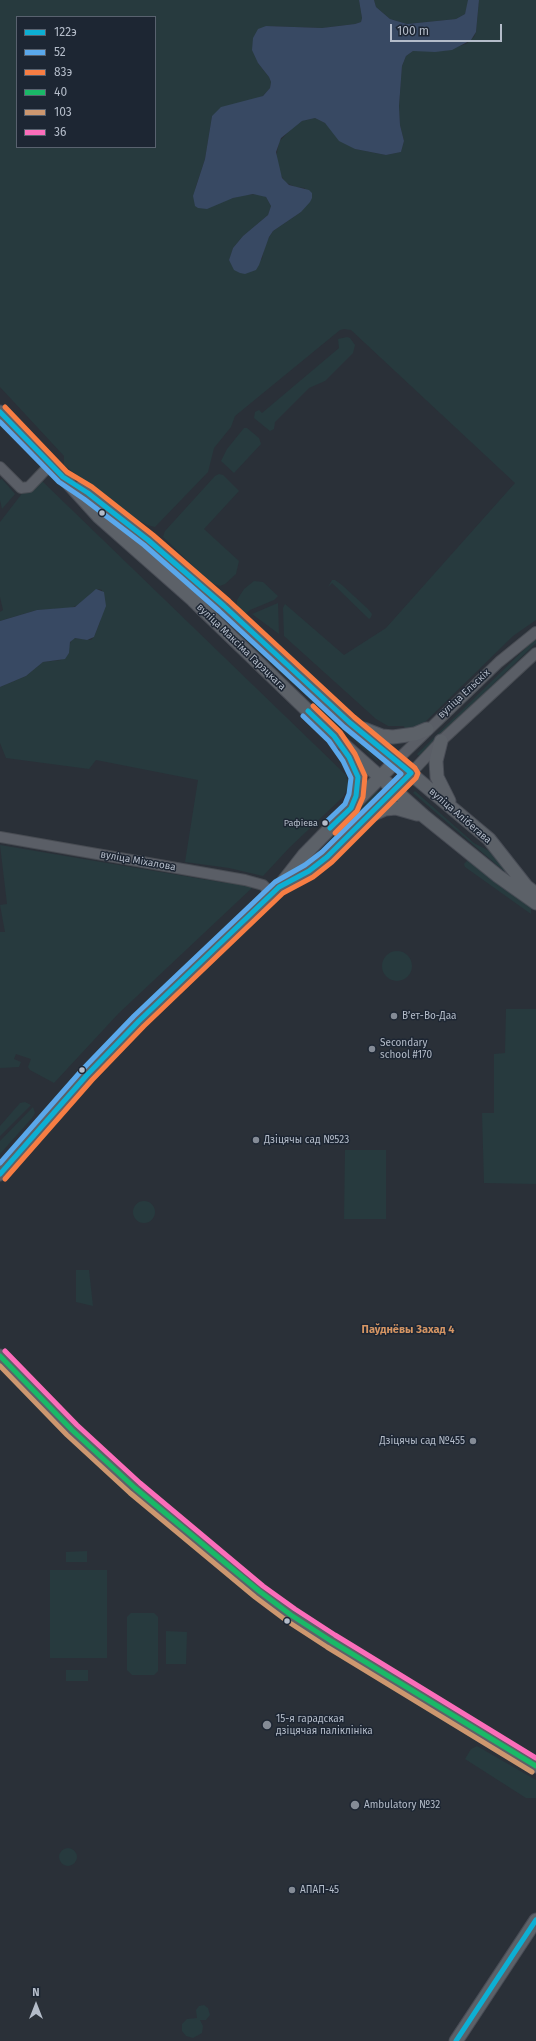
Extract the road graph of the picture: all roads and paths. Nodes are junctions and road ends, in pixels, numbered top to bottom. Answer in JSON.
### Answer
{"nodes":[{"id":1,"x":0,"y":412,"type":"edge"},
{"id":2,"x":51,"y":464,"type":"junction"},
{"id":3,"x":0,"y":467,"type":"edge"},
{"id":4,"x":63,"y":477,"type":"junction"},
{"id":5,"x":224,"y":606,"type":"junction"},
{"id":6,"x":212,"y":619,"type":"junction"},
{"id":7,"x":536,"y":632,"type":"edge"},
{"id":8,"x":536,"y":653,"type":"edge"},
{"id":9,"x":349,"y":722,"type":"junction"},
{"id":10,"x":427,"y":729,"type":"junction"},
{"id":11,"x":334,"y":736,"type":"junction"},
{"id":12,"x":441,"y":742,"type":"junction"},
{"id":13,"x":396,"y":760,"type":"junction"},
{"id":14,"x":411,"y":773,"type":"junction"},
{"id":15,"x":386,"y":783,"type":"junction"},
{"id":16,"x":351,"y":808,"type":"junction"},
{"id":17,"x":455,"y":811,"type":"junction"},
{"id":18,"x":425,"y":817,"type":"junction"},
{"id":19,"x":362,"y":821,"type":"junction"},
{"id":20,"x":0,"y":838,"type":"edge"},
{"id":21,"x":276,"y":890,"type":"junction"},
{"id":22,"x":536,"y":894,"type":"edge"},
{"id":23,"x":536,"y":903,"type":"edge"},
{"id":24,"x":0,"y":1174,"type":"edge"},
{"id":25,"x":0,"y":1356,"type":"edge"},
{"id":26,"x":536,"y":1766,"type":"edge"},
{"id":27,"x":536,"y":1920,"type":"edge"},
{"id":28,"x":456,"y":2041,"type":"edge"}],
"edges":[{"from":1,"to":2,"type":"main road","name":"вуліца Максіма Гарэцкага"},
{"from":2,"to":3,"type":"street"},
{"from":2,"to":4,"type":"main road","name":"вуліца Максіма Гарэцкага"},
{"from":4,"to":5,"type":"main road","name":"вуліца Максіма Гарэцкага"},
{"from":4,"to":6,"type":"main road","name":"вуліца Максіма Гарэцкага"},
{"from":5,"to":6,"type":"main road"},
{"from":5,"to":9,"type":"main road","name":"вуліца Максіма Гарэцкага"},
{"from":6,"to":11,"type":"main road","name":"вуліца Максіма Гарэцкага"},
{"from":7,"to":10,"type":"street","name":"вуліца Ельскіх"},
{"from":8,"to":12,"type":"street","name":"вуліца Ельскіх"},
{"from":9,"to":10,"type":"main road"},
{"from":9,"to":13,"type":"main road","name":"вуліца Максіма Гарэцкага"},
{"from":10,"to":13,"type":"street","name":"вуліца Ельскіх"},
{"from":11,"to":15,"type":"main road","name":"вуліца Максіма Гарэцкага"},
{"from":11,"to":16,"type":"main road"},
{"from":12,"to":14,"type":"street","name":"вуліца Ельскіх"},
{"from":12,"to":17,"type":"main road"},
{"from":13,"to":14,"type":"main road","name":"вуліца Алібегава"},
{"from":13,"to":15,"type":"main road"},
{"from":14,"to":15,"type":"main road"},
{"from":14,"to":17,"type":"main road","name":"вуліца Алібегава"},
{"from":15,"to":16,"type":"main road"},
{"from":15,"to":18,"type":"main road"},
{"from":15,"to":19,"type":"main road"},
{"from":16,"to":21,"type":"main road"},
{"from":17,"to":22,"type":"main road","name":"вуліца Алібегава"},
{"from":18,"to":19,"type":"main road"},
{"from":18,"to":23,"type":"main road"},
{"from":19,"to":21,"type":"main road"},
{"from":20,"to":21,"type":"street","name":"вуліца Міхалова"},
{"from":21,"to":24,"type":"main road"},
{"from":25,"to":26,"type":"main road"},
{"from":27,"to":28,"type":"main road"}]}
